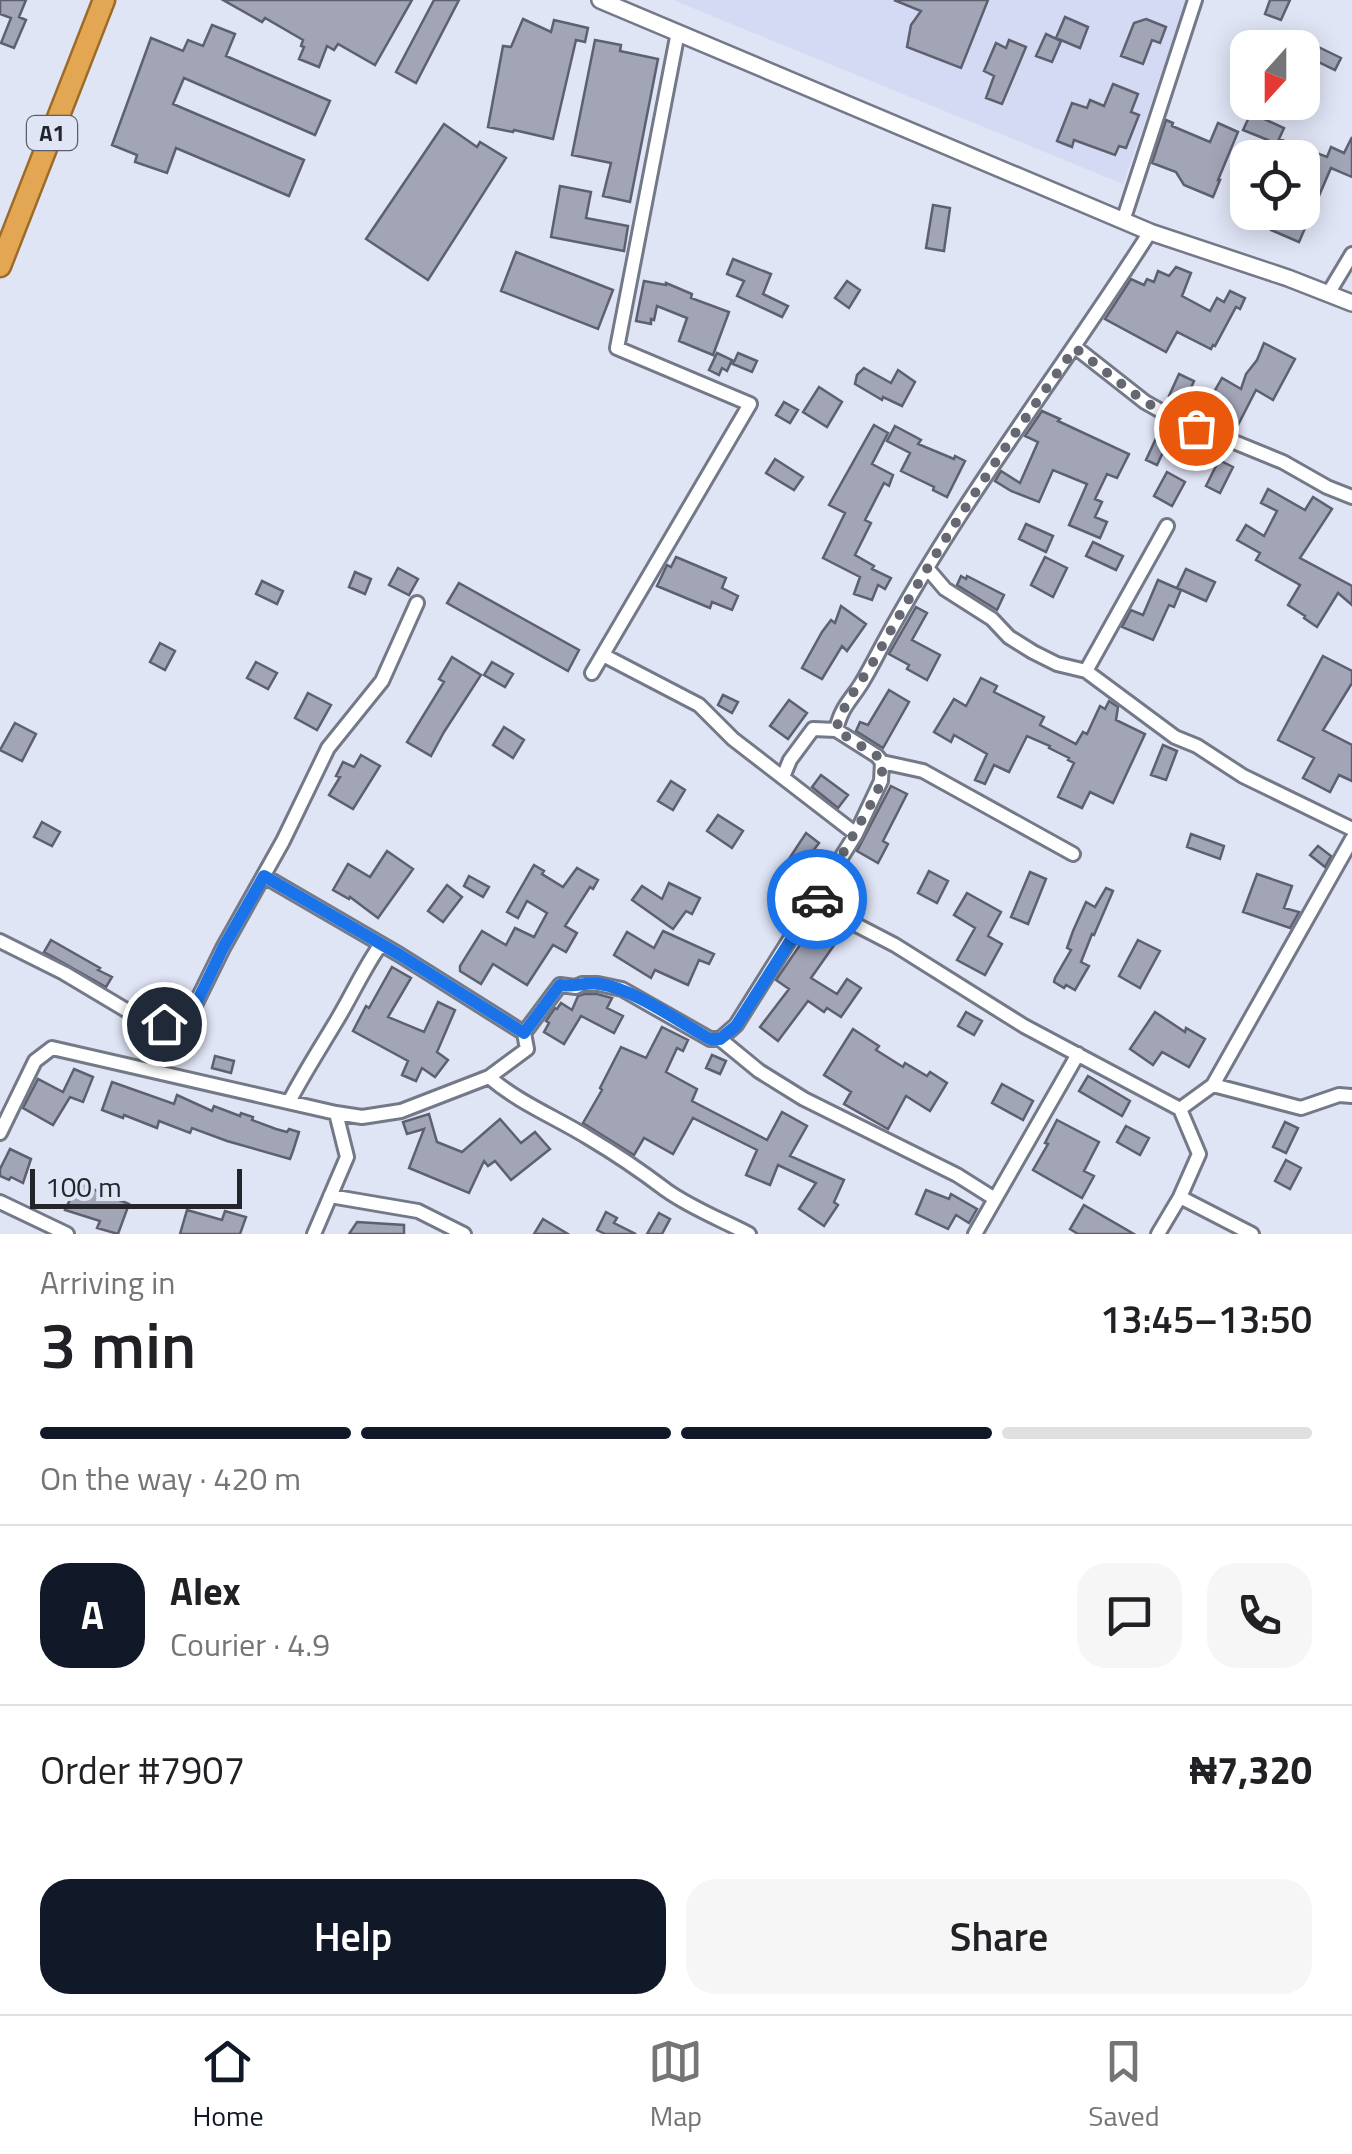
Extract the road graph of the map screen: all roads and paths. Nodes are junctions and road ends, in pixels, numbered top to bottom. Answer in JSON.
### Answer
{"nodes":[{"id":1,"x":104,"y":0,"type":"edge"},
{"id":2,"x":600,"y":0,"type":"edge"},
{"id":3,"x":1195,"y":0,"type":"edge"},
{"id":4,"x":678,"y":32,"type":"junction"},
{"id":5,"x":1122,"y":221,"type":"junction"},
{"id":6,"x":1150,"y":232,"type":"junction"},
{"id":7,"x":1352,"y":254,"type":"edge"},
{"id":8,"x":0,"y":266,"type":"edge"},
{"id":9,"x":1328,"y":294,"type":"junction"},
{"id":10,"x":1352,"y":303,"type":"edge"},
{"id":11,"x":1075,"y":348,"type":"junction"},
{"id":12,"x":1352,"y":497,"type":"edge"},
{"id":13,"x":1167,"y":526,"type":"dead end"},
{"id":14,"x":927,"y":568,"type":"junction"},
{"id":15,"x":417,"y":603,"type":"dead end"},
{"id":16,"x":602,"y":655,"type":"junction"},
{"id":17,"x":1086,"y":671,"type":"junction"},
{"id":18,"x":592,"y":673,"type":"dead end"},
{"id":19,"x":836,"y":730,"type":"junction"},
{"id":20,"x":882,"y":762,"type":"junction"},
{"id":21,"x":784,"y":777,"type":"junction"},
{"id":22,"x":1352,"y":829,"type":"edge"},
{"id":23,"x":856,"y":834,"type":"junction"},
{"id":24,"x":1352,"y":839,"type":"edge"},
{"id":25,"x":1073,"y":854,"type":"dead end"},
{"id":26,"x":264,"y":876,"type":"junction"},
{"id":27,"x":814,"y":903,"type":"junction"},
{"id":28,"x":0,"y":941,"type":"edge"},
{"id":29,"x":381,"y":944,"type":"junction"},
{"id":30,"x":524,"y":1033,"type":"junction"},
{"id":31,"x":720,"y":1039,"type":"junction"},
{"id":32,"x":1078,"y":1054,"type":"junction"},
{"id":33,"x":490,"y":1077,"type":"junction"},
{"id":34,"x":1213,"y":1085,"type":"junction"},
{"id":35,"x":1352,"y":1096,"type":"edge"},
{"id":36,"x":289,"y":1102,"type":"junction"},
{"id":37,"x":1180,"y":1108,"type":"junction"},
{"id":38,"x":336,"y":1113,"type":"junction"},
{"id":39,"x":0,"y":1134,"type":"edge"},
{"id":40,"x":330,"y":1196,"type":"junction"},
{"id":41,"x":1180,"y":1197,"type":"junction"},
{"id":42,"x":995,"y":1199,"type":"junction"},
{"id":43,"x":0,"y":1202,"type":"edge"},
{"id":44,"x":67,"y":1234,"type":"edge"},
{"id":45,"x":314,"y":1234,"type":"edge"},
{"id":46,"x":464,"y":1234,"type":"edge"},
{"id":47,"x":749,"y":1234,"type":"edge"},
{"id":48,"x":975,"y":1234,"type":"edge"},
{"id":49,"x":1158,"y":1234,"type":"edge"},
{"id":50,"x":1252,"y":1234,"type":"edge"}],
"edges":[{"from":1,"to":8,"type":"highway","number":"A1"},
{"from":2,"to":4,"type":"street"},
{"from":3,"to":5,"type":"street"},
{"from":4,"to":5,"type":"street"},
{"from":4,"to":16,"type":"street"},
{"from":5,"to":6,"type":"street"},
{"from":6,"to":9,"type":"street"},
{"from":6,"to":11,"type":"street"},
{"from":7,"to":9,"type":"street"},
{"from":9,"to":10,"type":"street"},
{"from":11,"to":12,"type":"street"},
{"from":11,"to":14,"type":"street"},
{"from":13,"to":17,"type":"street"},
{"from":14,"to":17,"type":"street"},
{"from":14,"to":19,"type":"street"},
{"from":15,"to":26,"type":"street"},
{"from":16,"to":18,"type":"street"},
{"from":16,"to":21,"type":"street"},
{"from":17,"to":22,"type":"street"},
{"from":19,"to":20,"type":"street"},
{"from":19,"to":21,"type":"street"},
{"from":20,"to":23,"type":"street"},
{"from":20,"to":25,"type":"street"},
{"from":21,"to":23,"type":"street"},
{"from":23,"to":27,"type":"street"},
{"from":24,"to":34,"type":"street"},
{"from":26,"to":28,"type":"street"},
{"from":26,"to":29,"type":"street"},
{"from":27,"to":31,"type":"street"},
{"from":27,"to":32,"type":"street"},
{"from":29,"to":30,"type":"street"},
{"from":29,"to":36,"type":"street"},
{"from":30,"to":31,"type":"street"},
{"from":30,"to":33,"type":"street"},
{"from":31,"to":42,"type":"street"},
{"from":32,"to":37,"type":"street"},
{"from":32,"to":42,"type":"street"},
{"from":33,"to":38,"type":"street"},
{"from":33,"to":47,"type":"street"},
{"from":34,"to":35,"type":"street"},
{"from":34,"to":37,"type":"street"},
{"from":36,"to":38,"type":"street"},
{"from":36,"to":39,"type":"street"},
{"from":37,"to":41,"type":"street"},
{"from":38,"to":40,"type":"street"},
{"from":40,"to":45,"type":"street"},
{"from":40,"to":46,"type":"street"},
{"from":41,"to":49,"type":"street"},
{"from":41,"to":50,"type":"street"},
{"from":42,"to":48,"type":"street"},
{"from":43,"to":44,"type":"street"}]}
